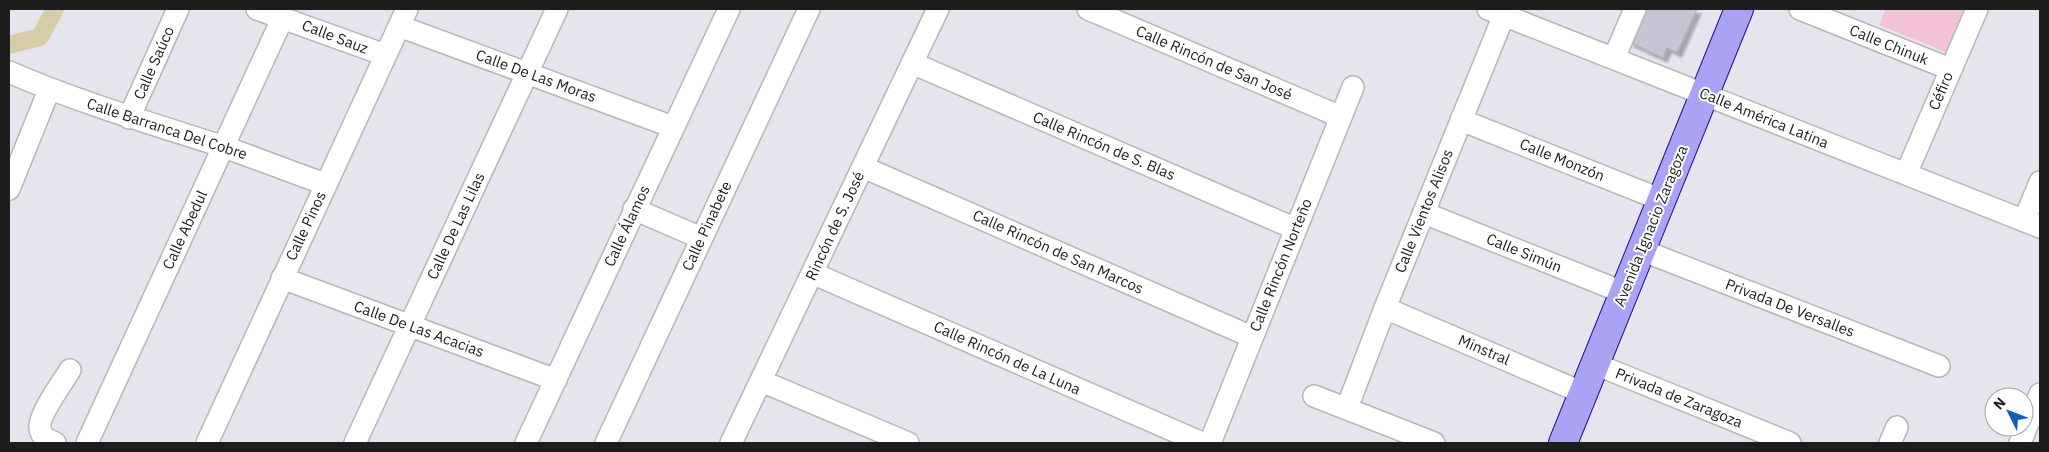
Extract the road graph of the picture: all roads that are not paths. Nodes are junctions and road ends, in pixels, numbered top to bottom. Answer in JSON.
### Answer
{"nodes":[{"id":1,"x":178,"y":9,"type":"edge"},
{"id":2,"x":257,"y":9,"type":"edge"},
{"id":3,"x":556,"y":9,"type":"edge"},
{"id":4,"x":729,"y":9,"type":"edge"},
{"id":5,"x":809,"y":9,"type":"edge"},
{"id":6,"x":938,"y":9,"type":"edge"},
{"id":7,"x":1088,"y":9,"type":"edge"},
{"id":8,"x":1635,"y":9,"type":"edge"},
{"id":9,"x":1739,"y":9,"type":"edge"},
{"id":10,"x":1800,"y":9,"type":"edge"},
{"id":11,"x":1977,"y":9,"type":"edge"},
{"id":12,"x":1496,"y":12,"type":"edge"},
{"id":13,"x":283,"y":17,"type":"junction"},
{"id":14,"x":403,"y":17,"type":"edge"},
{"id":15,"x":385,"y":55,"type":"junction"},
{"id":16,"x":1614,"y":58,"type":"junction"},
{"id":17,"x":912,"y":63,"type":"junction"},
{"id":18,"x":1950,"y":70,"type":"junction"},
{"id":19,"x":9,"y":72,"type":"edge"},
{"id":20,"x":527,"y":72,"type":"junction"},
{"id":21,"x":1353,"y":87,"type":"dead end"},
{"id":22,"x":49,"y":90,"type":"junction"},
{"id":23,"x":1704,"y":94,"type":"junction"},
{"id":24,"x":1341,"y":117,"type":"junction"},
{"id":25,"x":129,"y":118,"type":"junction"},
{"id":26,"x":1461,"y":120,"type":"junction"},
{"id":27,"x":673,"y":127,"type":"junction"},
{"id":28,"x":223,"y":147,"type":"junction"},
{"id":29,"x":863,"y":167,"type":"junction"},
{"id":30,"x":1906,"y":174,"type":"junction"},
{"id":31,"x":2040,"y":182,"type":"edge"},
{"id":32,"x":325,"y":184,"type":"junction"},
{"id":33,"x":9,"y":189,"type":"edge"},
{"id":34,"x":1662,"y":200,"type":"junction"},
{"id":35,"x":634,"y":209,"type":"junction"},
{"id":36,"x":1424,"y":213,"type":"junction"},
{"id":37,"x":2032,"y":224,"type":"edge"},
{"id":38,"x":1296,"y":229,"type":"junction"},
{"id":39,"x":701,"y":238,"type":"junction"},
{"id":40,"x":1641,"y":250,"type":"junction"},
{"id":41,"x":812,"y":273,"type":"junction"},
{"id":42,"x":282,"y":278,"type":"junction"},
{"id":43,"x":1625,"y":293,"type":"junction"},
{"id":44,"x":1385,"y":308,"type":"junction"},
{"id":45,"x":410,"y":326,"type":"junction"},
{"id":46,"x":1252,"y":337,"type":"junction"},
{"id":47,"x":1595,"y":364,"type":"junction"},
{"id":48,"x":1939,"y":366,"type":"dead end"},
{"id":49,"x":70,"y":370,"type":"dead end"},
{"id":50,"x":556,"y":380,"type":"junction"},
{"id":51,"x":761,"y":382,"type":"junction"},
{"id":52,"x":1584,"y":392,"type":"junction"},
{"id":53,"x":2040,"y":394,"type":"edge"},
{"id":54,"x":1314,"y":396,"type":"dead end"},
{"id":55,"x":1347,"y":408,"type":"junction"},
{"id":56,"x":55,"y":443,"type":"edge"},
{"id":57,"x":87,"y":443,"type":"edge"},
{"id":58,"x":206,"y":443,"type":"edge"},
{"id":59,"x":355,"y":443,"type":"edge"},
{"id":60,"x":526,"y":443,"type":"edge"},
{"id":61,"x":606,"y":443,"type":"edge"},
{"id":62,"x":731,"y":443,"type":"edge"},
{"id":63,"x":908,"y":443,"type":"edge"},
{"id":64,"x":1202,"y":443,"type":"edge"},
{"id":65,"x":1210,"y":443,"type":"edge"},
{"id":66,"x":1434,"y":443,"type":"edge"},
{"id":67,"x":1563,"y":443,"type":"edge"},
{"id":68,"x":1790,"y":443,"type":"edge"},
{"id":69,"x":2020,"y":443,"type":"edge"}],
"edges":[{"from":1,"to":25,"type":"street","name":"Calle Saúco"},
{"from":2,"to":13,"type":"street","name":"Calle Sauz"},
{"from":3,"to":20,"type":"street","name":"Calle De Las Lilas"},
{"from":4,"to":27,"type":"street","name":"Calle Álamos"},
{"from":5,"to":39,"type":"street","name":"Calle Pinabete"},
{"from":6,"to":17,"type":"street","name":"Rincón de S. José"},
{"from":7,"to":24,"type":"street","name":"Calle Rincón de San José"},
{"from":8,"to":16,"type":"street"},
{"from":9,"to":23,"type":"main road","name":"Avenida Ignacio Zaragoza"},
{"from":10,"to":18,"type":"street","name":"Calle Chinuk"},
{"from":11,"to":18,"type":"street","name":"Céfiro"},
{"from":12,"to":16,"type":"street","name":"Calle América Latina"},
{"from":12,"to":26,"type":"street","name":"Calle Vientos Alisos"},
{"from":13,"to":15,"type":"street","name":"Calle Sauz"},
{"from":13,"to":28,"type":"street","name":"Calle Abedul"},
{"from":14,"to":15,"type":"street","name":"Calle Pinos"},
{"from":14,"to":20,"type":"street","name":"Calle De Las Moras"},
{"from":15,"to":32,"type":"street","name":"Calle Pinos"},
{"from":16,"to":23,"type":"street","name":"Calle América Latina"},
{"from":17,"to":29,"type":"street","name":"Rincón de S. José"},
{"from":17,"to":38,"type":"street","name":"Calle Rincón de S. Blas"},
{"from":18,"to":30,"type":"street","name":"Céfiro"},
{"from":19,"to":22,"type":"street","name":"Calle Barranca Del Cobre"},
{"from":20,"to":27,"type":"street","name":"Calle De Las Moras"},
{"from":20,"to":45,"type":"street","name":"Calle De Las Lilas"},
{"from":21,"to":24,"type":"street","name":"Calle Rincón Norteño"},
{"from":22,"to":25,"type":"street","name":"Calle Barranca Del Cobre"},
{"from":22,"to":33,"type":"street"},
{"from":23,"to":30,"type":"street","name":"Calle América Latina"},
{"from":23,"to":34,"type":"main road","name":"Avenida Ignacio Zaragoza"},
{"from":24,"to":38,"type":"street","name":"Calle Rincón Norteño"},
{"from":25,"to":28,"type":"street","name":"Calle Barranca Del Cobre"},
{"from":26,"to":34,"type":"street","name":"Calle Monzón"},
{"from":26,"to":36,"type":"street","name":"Calle Vientos Alisos"},
{"from":27,"to":35,"type":"street","name":"Calle Álamos"},
{"from":28,"to":32,"type":"street","name":"Calle Barranca Del Cobre"},
{"from":28,"to":57,"type":"street","name":"Calle Abedul"},
{"from":29,"to":41,"type":"street","name":"Rincón de S. José"},
{"from":29,"to":46,"type":"street","name":"Calle Rincón de San Marcos"},
{"from":30,"to":37,"type":"street","name":"Calle América Latina"},
{"from":31,"to":37,"type":"street"},
{"from":32,"to":42,"type":"street","name":"Calle Pinos"},
{"from":34,"to":40,"type":"main road","name":"Avenida Ignacio Zaragoza"},
{"from":35,"to":39,"type":"street"},
{"from":35,"to":50,"type":"street","name":"Calle Álamos"},
{"from":36,"to":43,"type":"street","name":"Calle Simún"},
{"from":36,"to":44,"type":"street","name":"Calle Vientos Alisos"},
{"from":38,"to":46,"type":"street","name":"Calle Rincón Norteño"},
{"from":39,"to":61,"type":"street","name":"Calle Pinabete"},
{"from":40,"to":43,"type":"main road","name":"Avenida Ignacio Zaragoza"},
{"from":40,"to":48,"type":"street","name":"Privada De Versalles"},
{"from":41,"to":51,"type":"street","name":"Rincón de S. José"},
{"from":41,"to":64,"type":"street","name":"Calle Rincón de La Luna"},
{"from":42,"to":45,"type":"street","name":"Calle De Las Acacias"},
{"from":42,"to":58,"type":"street","name":"Calle Pinos"},
{"from":43,"to":47,"type":"main road","name":"Avenida Ignacio Zaragoza"},
{"from":44,"to":52,"type":"street","name":"Minstral"},
{"from":44,"to":55,"type":"street","name":"Calle Vientos Alisos"},
{"from":45,"to":50,"type":"street","name":"Calle De Las Acacias"},
{"from":45,"to":59,"type":"street","name":"Calle De Las Lilas"},
{"from":46,"to":65,"type":"street","name":"Calle Rincón Norteño"},
{"from":47,"to":52,"type":"main road","name":"Avenida Ignacio Zaragoza"},
{"from":47,"to":68,"type":"street","name":"Privada de Zaragoza"},
{"from":49,"to":56,"type":"street"},
{"from":50,"to":60,"type":"street","name":"Calle Álamos"},
{"from":51,"to":62,"type":"street","name":"Rincón de S. José"},
{"from":51,"to":63,"type":"street"},
{"from":52,"to":67,"type":"main road","name":"Avenida Ignacio Zaragoza"},
{"from":53,"to":69,"type":"street"},
{"from":54,"to":55,"type":"street"},
{"from":55,"to":66,"type":"street"}]}
